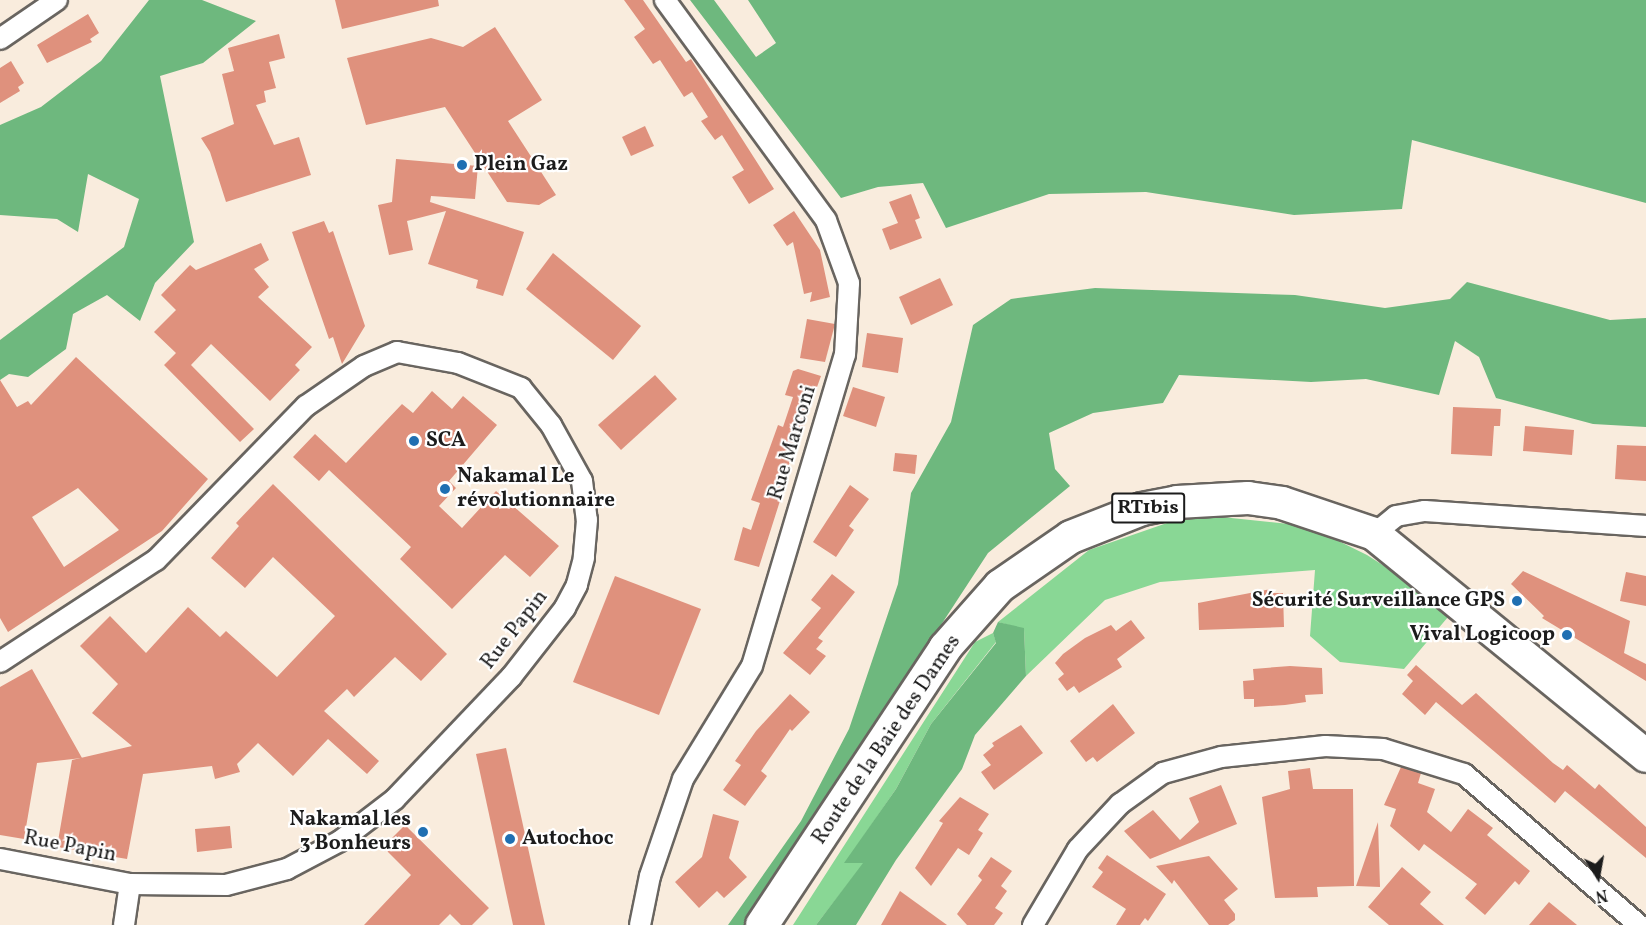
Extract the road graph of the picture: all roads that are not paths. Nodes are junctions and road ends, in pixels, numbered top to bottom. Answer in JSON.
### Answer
{"nodes":[{"id":1,"x":57,"y":0,"type":"edge"},
{"id":2,"x":665,"y":0,"type":"edge"},
{"id":3,"x":0,"y":39,"type":"edge"},
{"id":4,"x":1646,"y":526,"type":"edge"},
{"id":5,"x":1374,"y":534,"type":"junction"},
{"id":6,"x":0,"y":662,"type":"edge"},
{"id":7,"x":1646,"y":756,"type":"edge"},
{"id":8,"x":0,"y":859,"type":"edge"},
{"id":9,"x":130,"y":884,"type":"junction"},
{"id":10,"x":124,"y":925,"type":"edge"},
{"id":11,"x":640,"y":925,"type":"edge"},
{"id":12,"x":762,"y":925,"type":"edge"},
{"id":13,"x":1033,"y":925,"type":"edge"},
{"id":14,"x":1639,"y":925,"type":"edge"}],
"edges":[{"from":1,"to":3,"type":"street"},
{"from":2,"to":11,"type":"street","name":"Rue Marconi"},
{"from":4,"to":5,"type":"street"},
{"from":5,"to":7,"type":"main road","name":"Route de la Baie des Dames","number":"RT1bis"},
{"from":5,"to":12,"type":"main road","name":"Route de la Baie des Dames","number":"RT1bis"},
{"from":6,"to":9,"type":"street","name":"Rue Papin"},
{"from":8,"to":9,"type":"street","name":"Rue Papin"},
{"from":9,"to":10,"type":"street","name":"Rue Papin"},
{"from":13,"to":14,"type":"street"}]}
